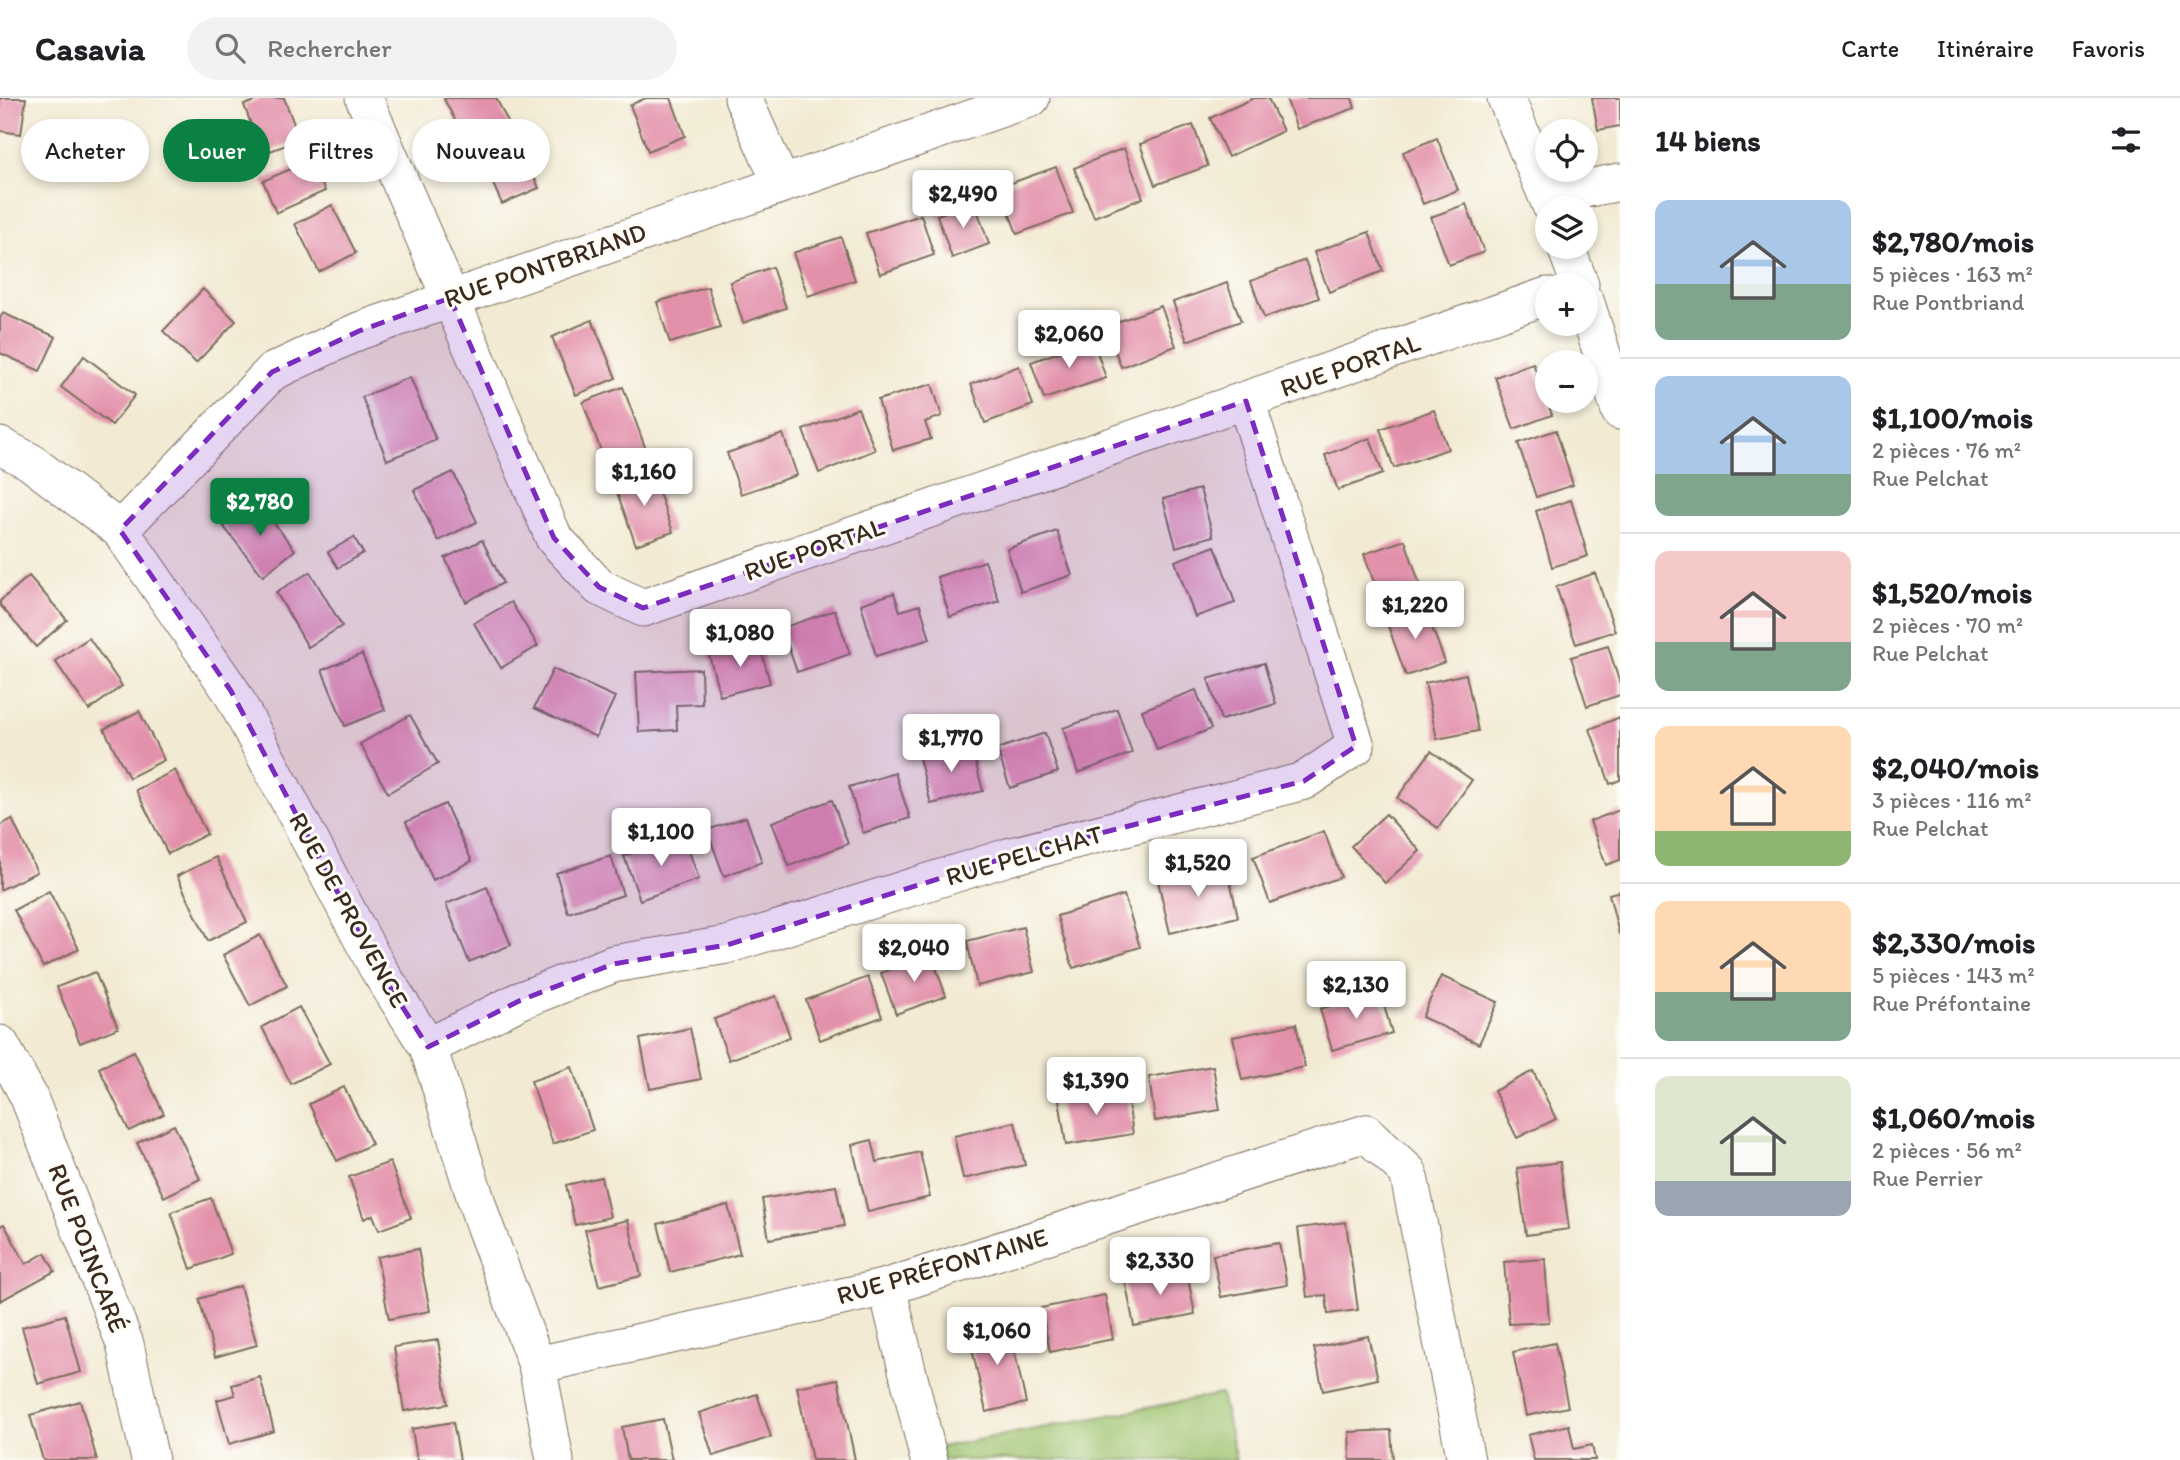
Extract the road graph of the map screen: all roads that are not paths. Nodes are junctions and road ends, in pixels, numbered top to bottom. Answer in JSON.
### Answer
{"nodes":[{"id":1,"x":364,"y":98,"type":"edge"},
{"id":2,"x":743,"y":98,"type":"edge"},
{"id":3,"x":1031,"y":98,"type":"edge"},
{"id":4,"x":1506,"y":98,"type":"edge"},
{"id":5,"x":1620,"y":182,"type":"edge"},
{"id":6,"x":781,"y":183,"type":"junction"},
{"id":7,"x":1547,"y":196,"type":"edge"},
{"id":8,"x":1571,"y":196,"type":"edge"},
{"id":9,"x":450,"y":298,"type":"junction"},
{"id":10,"x":1535,"y":300,"type":"edge"},
{"id":11,"x":1596,"y":336,"type":"edge"},
{"id":12,"x":1246,"y":401,"type":"junction"},
{"id":13,"x":1620,"y":411,"type":"edge"},
{"id":14,"x":0,"y":446,"type":"edge"},
{"id":15,"x":120,"y":530,"type":"junction"},
{"id":16,"x":0,"y":1044,"type":"edge"},
{"id":17,"x":428,"y":1047,"type":"junction"},
{"id":18,"x":887,"y":1287,"type":"junction"},
{"id":19,"x":537,"y":1365,"type":"junction"},
{"id":20,"x":150,"y":1460,"type":"edge"},
{"id":21,"x":555,"y":1460,"type":"edge"},
{"id":22,"x":929,"y":1460,"type":"edge"},
{"id":23,"x":1466,"y":1460,"type":"edge"}],
"edges":[{"from":1,"to":9,"type":"street","name":"RUE PORTAL"},
{"from":2,"to":6,"type":"street"},
{"from":3,"to":6,"type":"street","name":"RUE PONTBRIAND"},
{"from":4,"to":7,"type":"street"},
{"from":5,"to":8,"type":"street"},
{"from":6,"to":9,"type":"street","name":"RUE PONTBRIAND"},
{"from":9,"to":12,"type":"street","name":"RUE PORTAL"},
{"from":9,"to":15,"type":"street","name":"RUE PONTBRIAND"},
{"from":10,"to":12,"type":"street","name":"RUE PORTAL"},
{"from":11,"to":13,"type":"street"},
{"from":12,"to":17,"type":"street","name":"RUE PELCHAT"},
{"from":14,"to":15,"type":"street","name":"RUE DE PROVENCE"},
{"from":15,"to":17,"type":"street","name":"RUE DE PROVENCE"},
{"from":16,"to":20,"type":"street","name":"RUE POINCARÉ"},
{"from":17,"to":19,"type":"street","name":"RUE DE PROVENCE"},
{"from":18,"to":19,"type":"street","name":"RUE PRÉFONTAINE"},
{"from":18,"to":22,"type":"street"},
{"from":18,"to":23,"type":"street","name":"RUE PRÉFONTAINE"},
{"from":19,"to":21,"type":"street","name":"RUE DE PROVENCE"}]}
